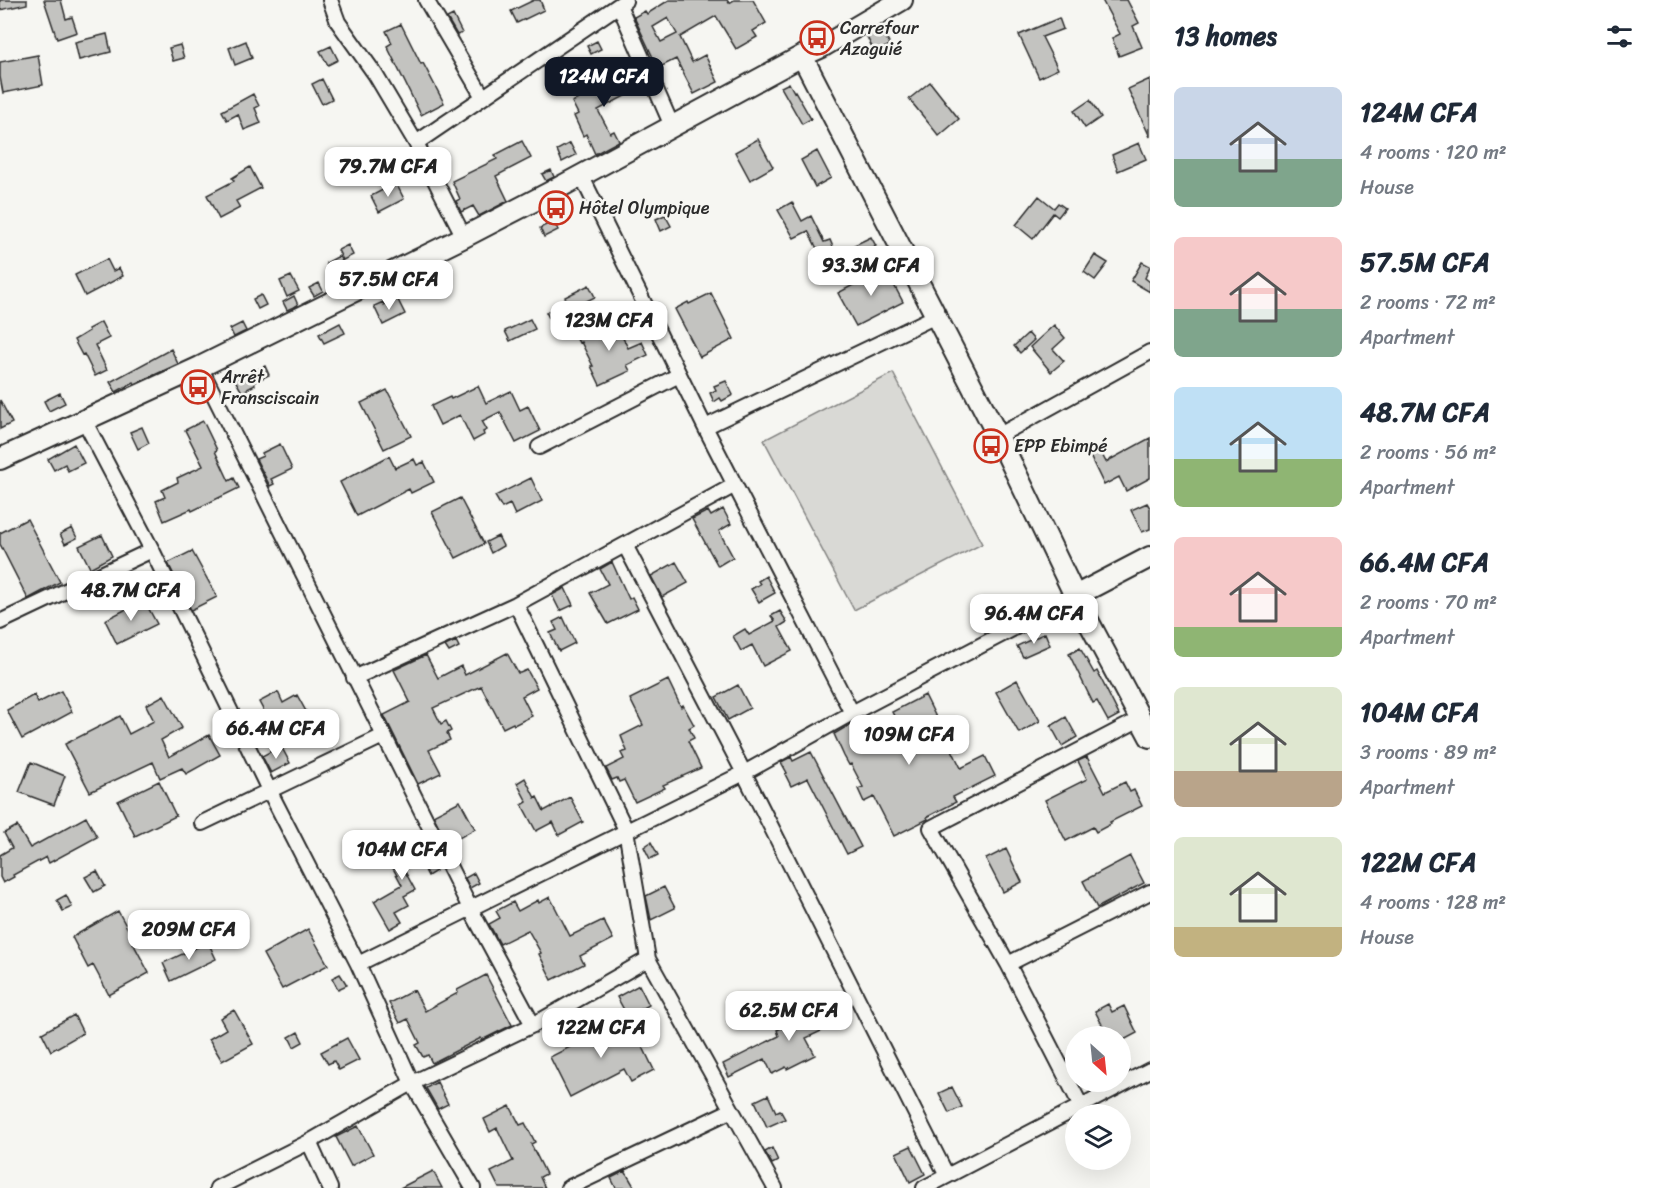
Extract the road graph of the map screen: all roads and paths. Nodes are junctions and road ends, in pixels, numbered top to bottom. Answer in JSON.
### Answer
{"nodes":[{"id":1,"x":330,"y":0,"type":"edge"},
{"id":2,"x":426,"y":0,"type":"edge"},
{"id":3,"x":902,"y":0,"type":"edge"},
{"id":4,"x":623,"y":2,"type":"edge"},
{"id":5,"x":802,"y":56,"type":"junction"},
{"id":6,"x":483,"y":97,"type":"junction"},
{"id":7,"x":672,"y":126,"type":"junction"},
{"id":8,"x":416,"y":143,"type":"junction"},
{"id":9,"x":581,"y":175,"type":"junction"},
{"id":10,"x":464,"y":237,"type":"junction"},
{"id":11,"x":938,"y":315,"type":"junction"},
{"id":12,"x":1149,"y":357,"type":"edge"},
{"id":13,"x":200,"y":367,"type":"junction"},
{"id":14,"x":679,"y":375,"type":"junction"},
{"id":15,"x":84,"y":420,"type":"junction"},
{"id":16,"x":705,"y":427,"type":"junction"},
{"id":17,"x":998,"y":436,"type":"junction"},
{"id":18,"x":539,"y":447,"type":"dead end"},
{"id":19,"x":0,"y":459,"type":"edge"},
{"id":20,"x":735,"y":485,"type":"junction"},
{"id":21,"x":625,"y":545,"type":"junction"},
{"id":22,"x":152,"y":550,"type":"junction"},
{"id":23,"x":1150,"y":557,"type":"edge"},
{"id":24,"x":1075,"y":596,"type":"junction"},
{"id":25,"x":516,"y":604,"type":"junction"},
{"id":26,"x":0,"y":622,"type":"edge"},
{"id":27,"x":354,"y":678,"type":"junction"},
{"id":28,"x":852,"y":713,"type":"junction"},
{"id":29,"x":1140,"y":719,"type":"junction"},
{"id":30,"x":383,"y":736,"type":"junction"},
{"id":31,"x":1150,"y":737,"type":"edge"},
{"id":32,"x":744,"y":772,"type":"junction"},
{"id":33,"x":269,"y":790,"type":"junction"},
{"id":34,"x":202,"y":823,"type":"dead end"},
{"id":35,"x":626,"y":830,"type":"junction"},
{"id":36,"x":1150,"y":891,"type":"edge"},
{"id":37,"x":470,"y":908,"type":"junction"},
{"id":38,"x":648,"y":959,"type":"junction"},
{"id":39,"x":358,"y":964,"type":"junction"},
{"id":40,"x":1008,"y":964,"type":"junction"},
{"id":41,"x":533,"y":1025,"type":"junction"},
{"id":42,"x":1150,"y":1070,"type":"edge"},
{"id":43,"x":412,"y":1083,"type":"junction"},
{"id":44,"x":1080,"y":1104,"type":"edge"},
{"id":45,"x":1085,"y":1104,"type":"edge"},
{"id":46,"x":732,"y":1110,"type":"junction"},
{"id":47,"x":1065,"y":1114,"type":"edge"},
{"id":48,"x":309,"y":1142,"type":"junction"},
{"id":49,"x":947,"y":1176,"type":"junction"},
{"id":50,"x":217,"y":1188,"type":"edge"},
{"id":51,"x":330,"y":1188,"type":"edge"},
{"id":52,"x":473,"y":1188,"type":"edge"},
{"id":53,"x":568,"y":1188,"type":"edge"},
{"id":54,"x":775,"y":1188,"type":"edge"},
{"id":55,"x":924,"y":1188,"type":"edge"}],
"edges":[{"from":1,"to":8,"type":"street"},
{"from":2,"to":6,"type":"street"},
{"from":3,"to":5,"type":"street"},
{"from":4,"to":6,"type":"street"},
{"from":4,"to":7,"type":"street"},
{"from":5,"to":7,"type":"street"},
{"from":5,"to":11,"type":"street"},
{"from":6,"to":8,"type":"street"},
{"from":7,"to":9,"type":"street"},
{"from":8,"to":10,"type":"street"},
{"from":9,"to":10,"type":"street"},
{"from":9,"to":14,"type":"street"},
{"from":10,"to":13,"type":"street"},
{"from":11,"to":16,"type":"street"},
{"from":11,"to":17,"type":"street"},
{"from":12,"to":17,"type":"street"},
{"from":13,"to":15,"type":"street"},
{"from":13,"to":27,"type":"street"},
{"from":14,"to":16,"type":"street"},
{"from":14,"to":18,"type":"street"},
{"from":15,"to":19,"type":"street"},
{"from":15,"to":22,"type":"street"},
{"from":16,"to":20,"type":"street"},
{"from":17,"to":24,"type":"street"},
{"from":20,"to":21,"type":"street"},
{"from":20,"to":28,"type":"street"},
{"from":21,"to":25,"type":"street"},
{"from":21,"to":32,"type":"street"},
{"from":22,"to":26,"type":"street"},
{"from":22,"to":33,"type":"street"},
{"from":23,"to":24,"type":"street"},
{"from":24,"to":28,"type":"street"},
{"from":24,"to":29,"type":"street"},
{"from":25,"to":27,"type":"street"},
{"from":25,"to":35,"type":"street"},
{"from":27,"to":30,"type":"street"},
{"from":28,"to":32,"type":"street"},
{"from":29,"to":31,"type":"street"},
{"from":29,"to":40,"type":"street"},
{"from":30,"to":33,"type":"street"},
{"from":30,"to":37,"type":"street"},
{"from":32,"to":35,"type":"street"},
{"from":32,"to":49,"type":"street"},
{"from":33,"to":34,"type":"street"},
{"from":33,"to":39,"type":"street"},
{"from":35,"to":37,"type":"street"},
{"from":35,"to":38,"type":"street"},
{"from":36,"to":40,"type":"street"},
{"from":37,"to":39,"type":"street"},
{"from":37,"to":41,"type":"street"},
{"from":38,"to":41,"type":"street"},
{"from":38,"to":46,"type":"street"},
{"from":39,"to":43,"type":"street"},
{"from":40,"to":44,"type":"street"},
{"from":41,"to":43,"type":"street"},
{"from":42,"to":45,"type":"street"},
{"from":43,"to":48,"type":"street"},
{"from":43,"to":52,"type":"street"},
{"from":46,"to":53,"type":"street"},
{"from":46,"to":54,"type":"street"},
{"from":47,"to":49,"type":"street"},
{"from":48,"to":50,"type":"street"},
{"from":48,"to":51,"type":"street"},
{"from":49,"to":55,"type":"street"}]}
